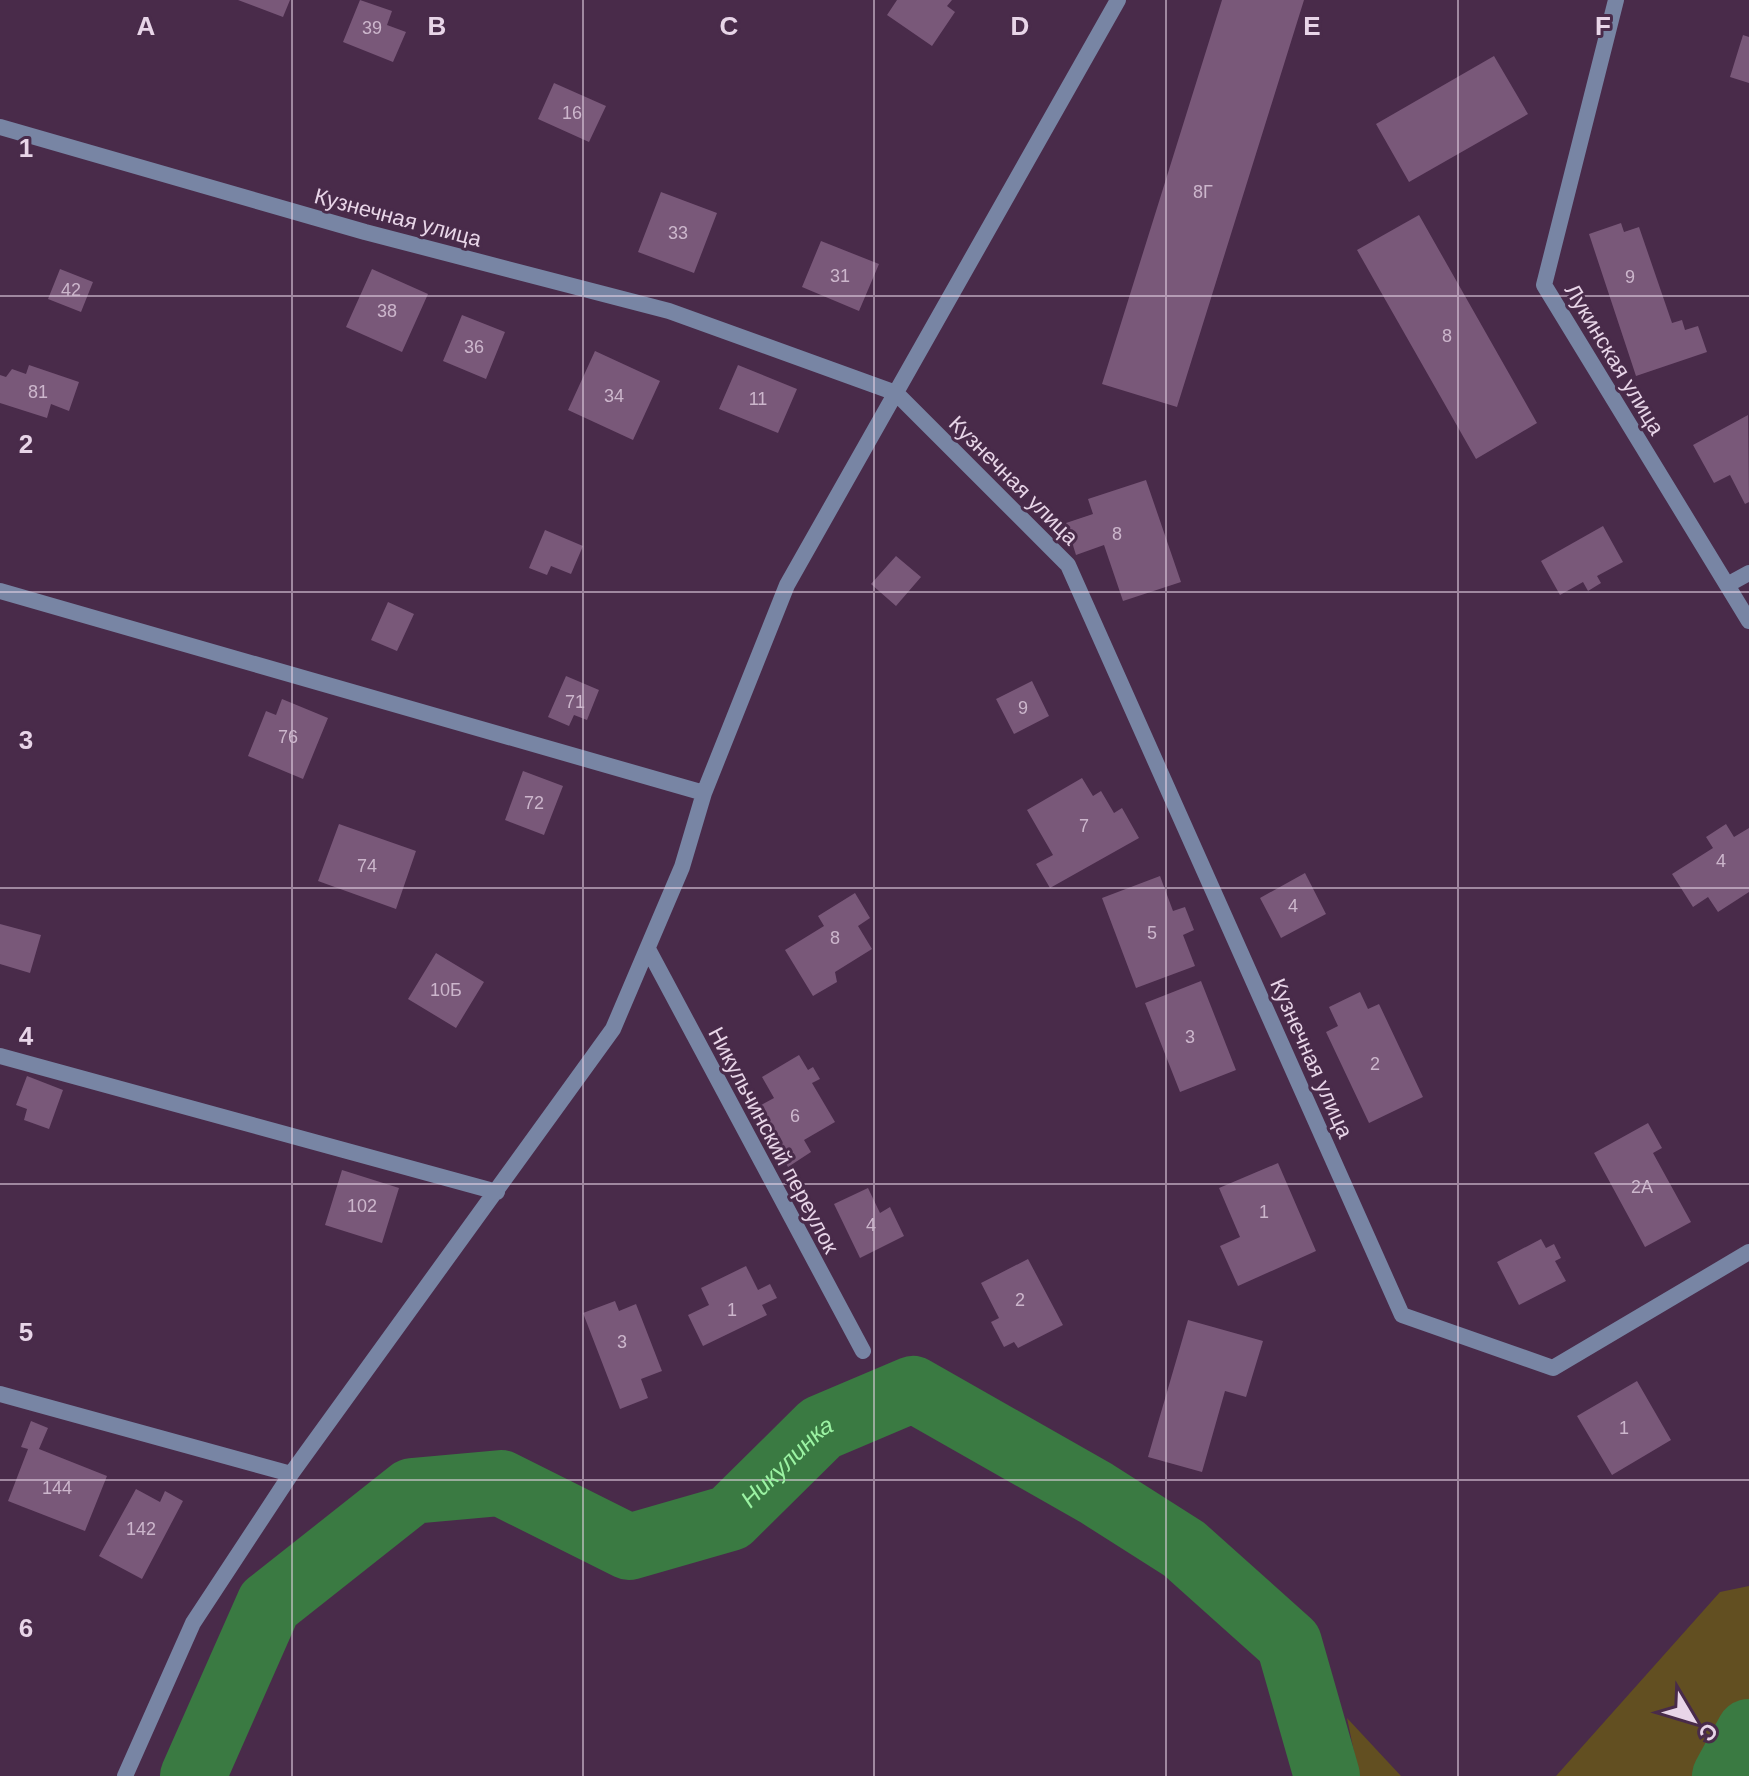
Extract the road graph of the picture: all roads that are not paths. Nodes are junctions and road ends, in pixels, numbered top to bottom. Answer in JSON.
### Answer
{"nodes":[{"id":1,"x":1118,"y":0,"type":"edge"},
{"id":2,"x":1616,"y":0,"type":"edge"},
{"id":3,"x":0,"y":127,"type":"edge"},
{"id":4,"x":896,"y":393,"type":"junction"},
{"id":5,"x":1749,"y":573,"type":"edge"},
{"id":6,"x":1727,"y":585,"type":"junction"},
{"id":7,"x":0,"y":591,"type":"edge"},
{"id":8,"x":1749,"y":621,"type":"edge"},
{"id":9,"x":704,"y":793,"type":"junction"},
{"id":10,"x":648,"y":949,"type":"junction"},
{"id":11,"x":0,"y":1056,"type":"edge"},
{"id":12,"x":497,"y":1192,"type":"junction"},
{"id":13,"x":1749,"y":1252,"type":"edge"},
{"id":14,"x":863,"y":1351,"type":"dead end"},
{"id":15,"x":0,"y":1394,"type":"edge"},
{"id":16,"x":291,"y":1474,"type":"junction"},
{"id":17,"x":125,"y":1776,"type":"edge"}],
"edges":[{"from":1,"to":4,"type":"street"},
{"from":2,"to":6,"type":"street","name":"Лукинская улица"},
{"from":3,"to":4,"type":"street","name":"Кузнечная улица"},
{"from":4,"to":9,"type":"street"},
{"from":4,"to":13,"type":"street","name":"Кузнечная улица"},
{"from":5,"to":6,"type":"street"},
{"from":6,"to":8,"type":"street","name":"Лукинская улица"},
{"from":7,"to":9,"type":"street"},
{"from":9,"to":10,"type":"street"},
{"from":10,"to":12,"type":"street"},
{"from":10,"to":14,"type":"street","name":"Никульчинский переулок"},
{"from":11,"to":12,"type":"street"},
{"from":12,"to":16,"type":"street"},
{"from":15,"to":16,"type":"street"},
{"from":16,"to":17,"type":"street"}]}
